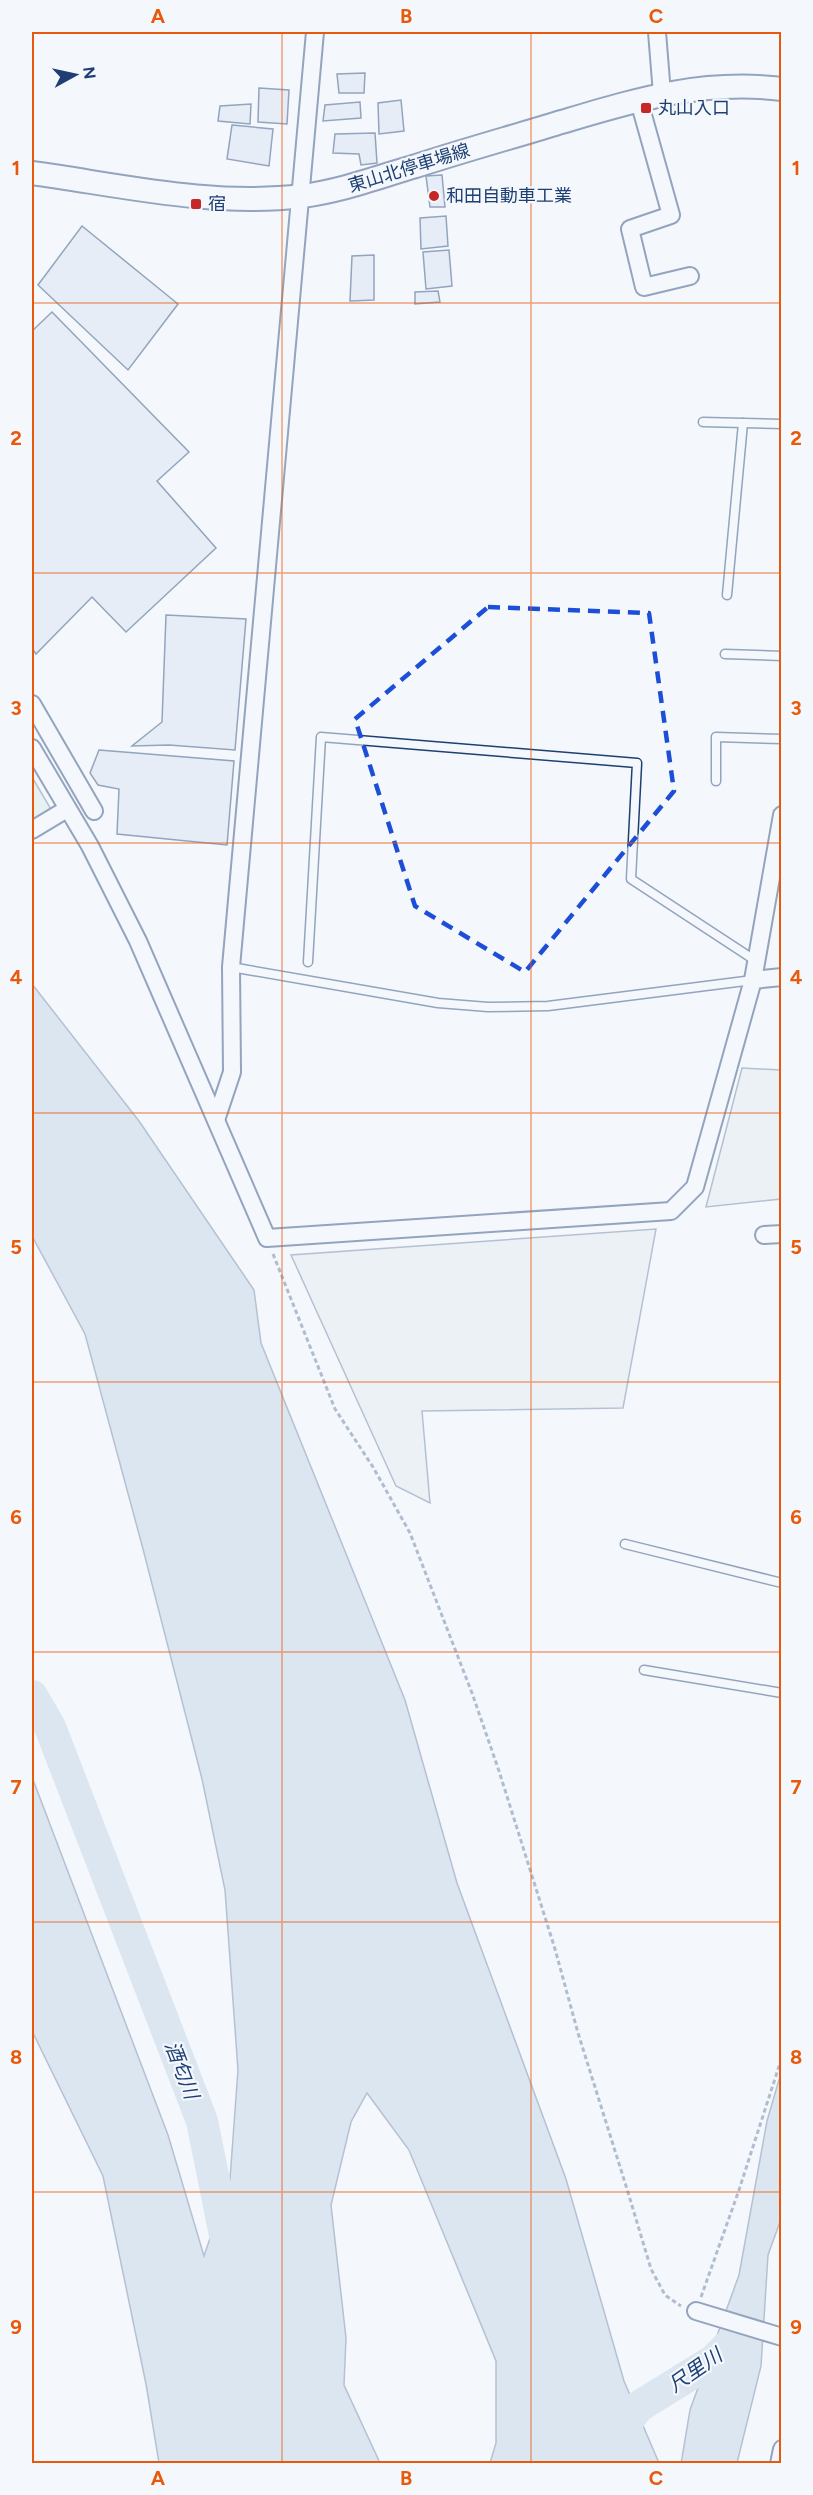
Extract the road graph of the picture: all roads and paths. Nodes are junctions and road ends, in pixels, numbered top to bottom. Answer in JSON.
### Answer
{"nodes":[{"id":1,"x":315,"y":32,"type":"edge"},
{"id":2,"x":657,"y":32,"type":"edge"},
{"id":3,"x":782,"y":89,"type":"edge"},
{"id":4,"x":662,"y":94,"type":"junction"},
{"id":5,"x":639,"y":100,"type":"junction"},
{"id":6,"x":32,"y":173,"type":"edge"},
{"id":7,"x":302,"y":196,"type":"junction"},
{"id":8,"x":690,"y":276,"type":"dead end"},
{"id":9,"x":703,"y":422,"type":"dead end"},
{"id":10,"x":743,"y":423,"type":"junction"},
{"id":11,"x":782,"y":424,"type":"edge"},
{"id":12,"x":727,"y":595,"type":"dead end"},
{"id":13,"x":725,"y":654,"type":"dead end"},
{"id":14,"x":782,"y":656,"type":"edge"},
{"id":15,"x":32,"y":704,"type":"edge"},
{"id":16,"x":782,"y":739,"type":"edge"},
{"id":17,"x":32,"y":748,"type":"edge"},
{"id":18,"x":716,"y":780,"type":"dead end"},
{"id":19,"x":67,"y":809,"type":"junction"},
{"id":20,"x":94,"y":811,"type":"dead end"},
{"id":21,"x":782,"y":815,"type":"edge"},
{"id":22,"x":32,"y":830,"type":"edge"},
{"id":23,"x":757,"y":961,"type":"junction"},
{"id":24,"x":308,"y":962,"type":"dead end"},
{"id":25,"x":231,"y":968,"type":"junction"},
{"id":26,"x":782,"y":977,"type":"edge"},
{"id":27,"x":753,"y":980,"type":"junction"},
{"id":28,"x":216,"y":1120,"type":"junction"},
{"id":29,"x":782,"y":1234,"type":"edge"},
{"id":30,"x":764,"y":1235,"type":"dead end"},
{"id":31,"x":267,"y":1238,"type":"junction"},
{"id":32,"x":625,"y":1544,"type":"dead end"},
{"id":33,"x":782,"y":1583,"type":"edge"},
{"id":34,"x":644,"y":1670,"type":"dead end"},
{"id":35,"x":782,"y":1693,"type":"edge"},
{"id":36,"x":782,"y":2057,"type":"edge"},
{"id":37,"x":696,"y":2311,"type":"junction"},
{"id":38,"x":782,"y":2337,"type":"edge"},
{"id":39,"x":782,"y":2449,"type":"edge"},
{"id":40,"x":779,"y":2463,"type":"edge"}],
"edges":[{"from":1,"to":7,"type":"street"},
{"from":2,"to":4,"type":"street"},
{"from":3,"to":4,"type":"main road","name":"東山北停車場線"},
{"from":4,"to":5,"type":"main road","name":"東山北停車場線"},
{"from":5,"to":7,"type":"main road","name":"東山北停車場線"},
{"from":5,"to":8,"type":"street"},
{"from":6,"to":7,"type":"main road","name":"東山北停車場線"},
{"from":7,"to":25,"type":"street"},
{"from":9,"to":10,"type":"lane"},
{"from":10,"to":11,"type":"lane"},
{"from":10,"to":12,"type":"lane"},
{"from":13,"to":14,"type":"lane"},
{"from":15,"to":20,"type":"street"},
{"from":16,"to":18,"type":"lane"},
{"from":17,"to":19,"type":"street"},
{"from":19,"to":22,"type":"street"},
{"from":19,"to":28,"type":"street"},
{"from":21,"to":23,"type":"street"},
{"from":23,"to":24,"type":"lane"},
{"from":23,"to":27,"type":"street"},
{"from":25,"to":27,"type":"lane"},
{"from":25,"to":28,"type":"street"},
{"from":26,"to":27,"type":"street"},
{"from":27,"to":31,"type":"street"},
{"from":28,"to":31,"type":"street"},
{"from":29,"to":30,"type":"street"},
{"from":31,"to":37,"type":"path"},
{"from":32,"to":33,"type":"lane"},
{"from":34,"to":35,"type":"lane"},
{"from":36,"to":37,"type":"path"},
{"from":37,"to":38,"type":"street"},
{"from":39,"to":40,"type":"street"}]}
